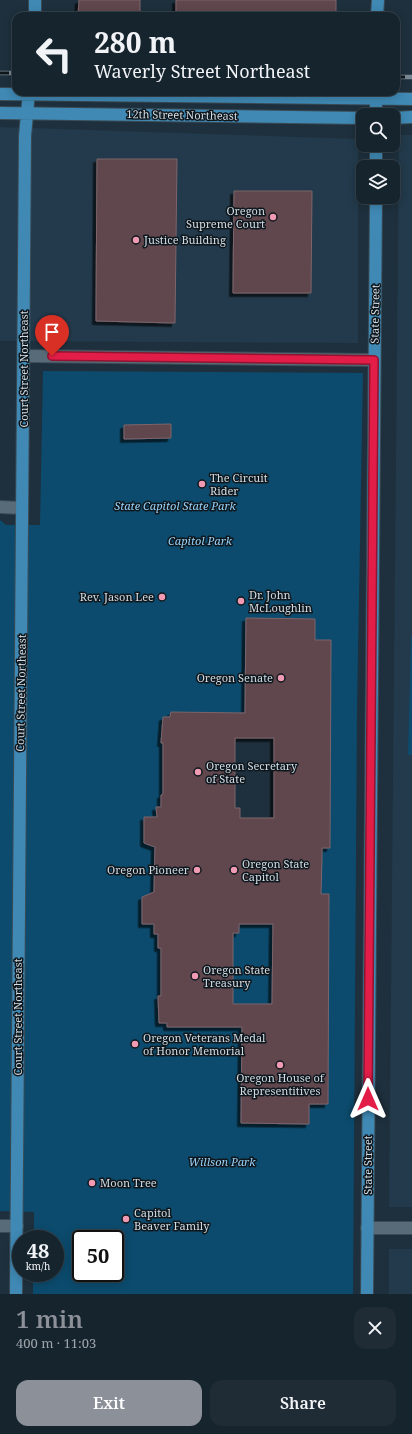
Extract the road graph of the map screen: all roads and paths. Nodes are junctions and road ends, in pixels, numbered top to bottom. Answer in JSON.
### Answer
{"nodes":[{"id":1,"x":35,"y":0,"type":"edge"},
{"id":2,"x":378,"y":0,"type":"edge"},
{"id":3,"x":34,"y":12,"type":"edge"},
{"id":4,"x":377,"y":12,"type":"edge"},
{"id":5,"x":0,"y":94,"type":"edge"},
{"id":6,"x":12,"y":94,"type":"edge"},
{"id":7,"x":29,"y":96,"type":"edge"},
{"id":8,"x":376,"y":96,"type":"edge"},
{"id":9,"x":385,"y":96,"type":"edge"},
{"id":10,"x":412,"y":99,"type":"edge"},
{"id":11,"x":376,"y":108,"type":"edge"},
{"id":12,"x":0,"y":113,"type":"edge"},
{"id":13,"x":28,"y":114,"type":"junction"},
{"id":14,"x":356,"y":118,"type":"edge"},
{"id":15,"x":400,"y":118,"type":"edge"},
{"id":16,"x":412,"y":118,"type":"edge"},
{"id":17,"x":376,"y":204,"type":"edge"},
{"id":18,"x":24,"y":356,"type":"junction"},
{"id":19,"x":374,"y":360,"type":"junction"},
{"id":20,"x":0,"y":507,"type":"edge"},
{"id":21,"x":22,"y":508,"type":"junction"},
{"id":22,"x":0,"y":1226,"type":"edge"},
{"id":23,"x":17,"y":1226,"type":"junction"},
{"id":24,"x":367,"y":1228,"type":"junction"},
{"id":25,"x":407,"y":1228,"type":"edge"},
{"id":26,"x":16,"y":1294,"type":"edge"},
{"id":27,"x":367,"y":1294,"type":"edge"}],
"edges":[{"from":1,"to":3,"type":"main road"},
{"from":2,"to":4,"type":"main road"},
{"from":5,"to":6,"type":"main road","name":"12th Street Northeast"},
{"from":7,"to":13,"type":"main road","name":"Court Street Northeast"},
{"from":8,"to":11,"type":"main road"},
{"from":9,"to":10,"type":"main road","name":"12th Street Northeast"},
{"from":12,"to":13,"type":"main road","name":"12th Street Northeast"},
{"from":13,"to":14,"type":"main road","name":"12th Street Northeast"},
{"from":13,"to":18,"type":"main road","name":"Court Street Northeast"},
{"from":15,"to":16,"type":"main road"},
{"from":17,"to":19,"type":"main road","name":"State Street"},
{"from":18,"to":19,"type":"street"},
{"from":18,"to":21,"type":"main road","name":"Court Street Northeast"},
{"from":19,"to":24,"type":"main road","name":"State Street"},
{"from":20,"to":21,"type":"street"},
{"from":21,"to":23,"type":"main road","name":"Court Street Northeast"},
{"from":22,"to":23,"type":"street"},
{"from":23,"to":26,"type":"main road","name":"Court Street Northeast"},
{"from":24,"to":25,"type":"street"},
{"from":24,"to":27,"type":"main road","name":"State Street"}]}
